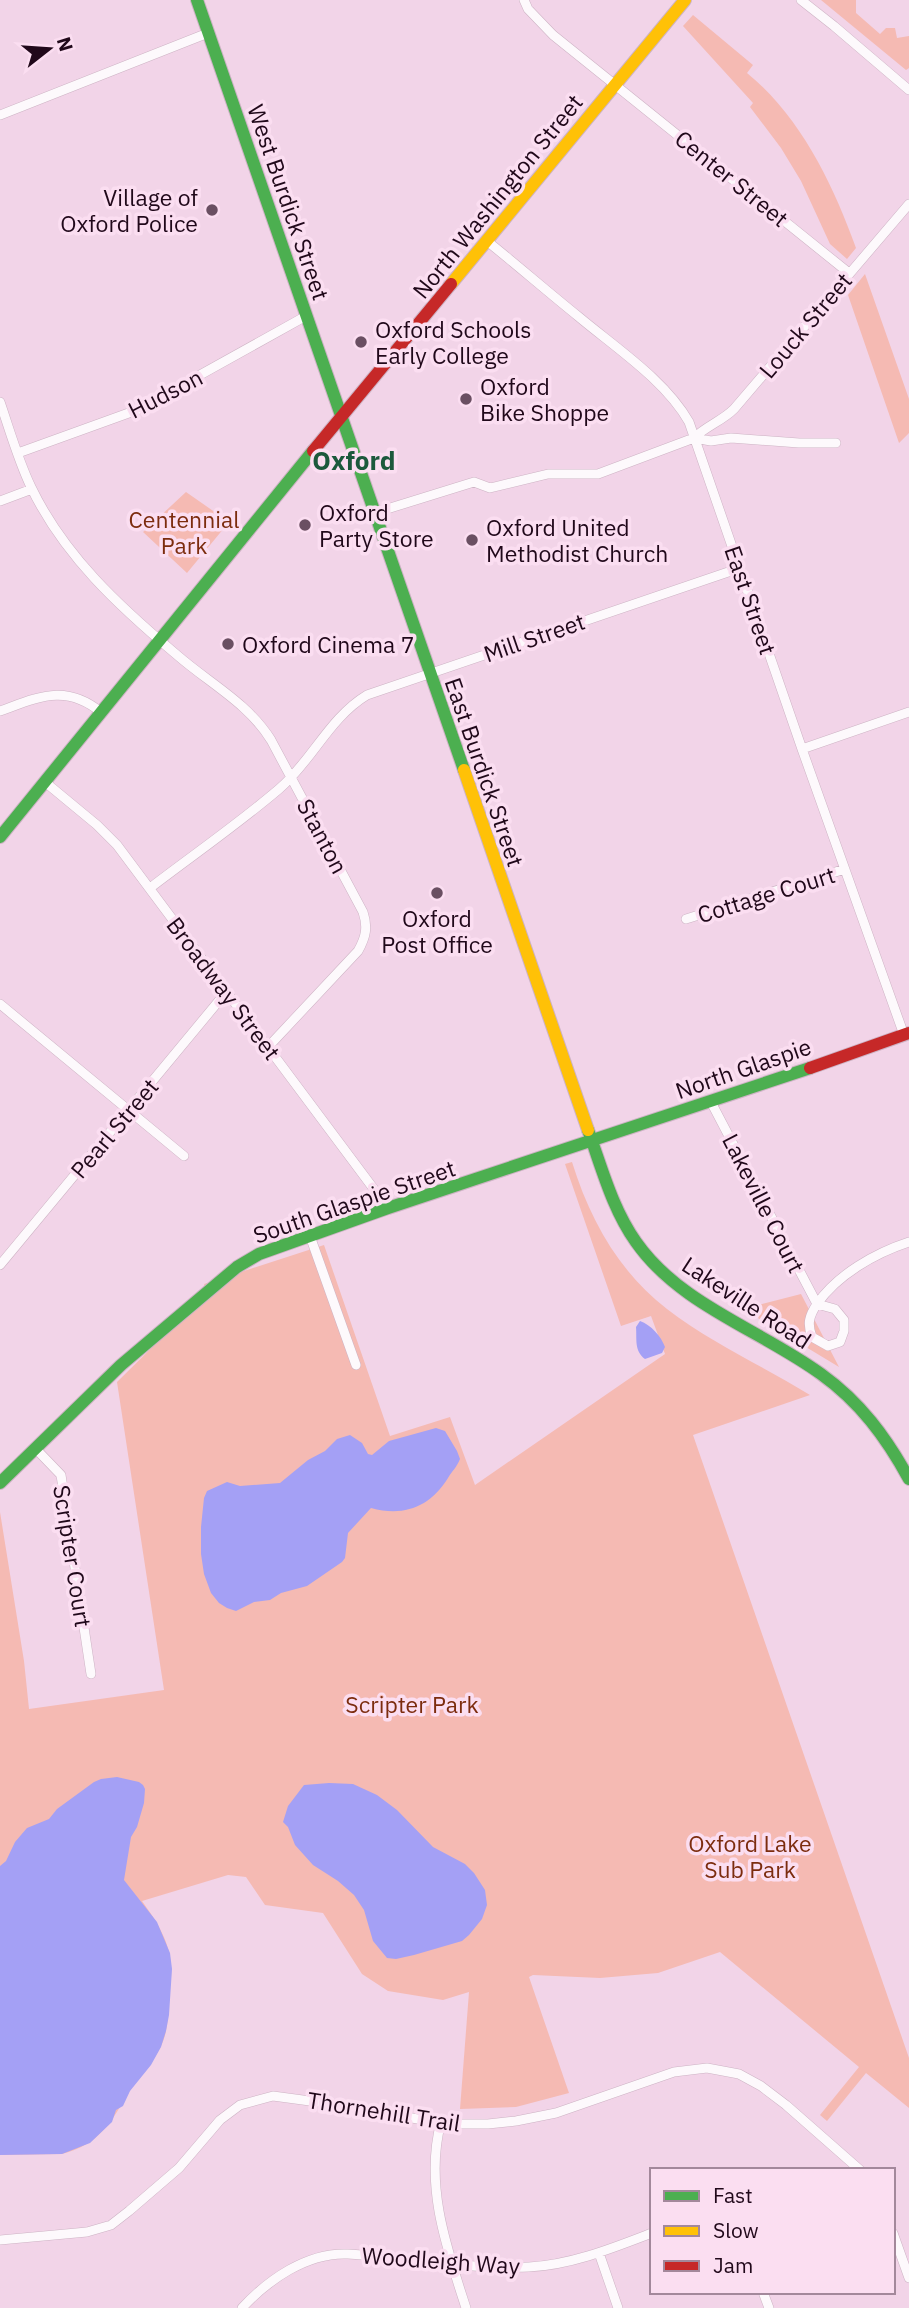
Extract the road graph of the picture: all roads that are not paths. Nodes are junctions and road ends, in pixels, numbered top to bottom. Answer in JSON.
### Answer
{"nodes":[{"id":1,"x":197,"y":0,"type":"edge"},
{"id":2,"x":524,"y":0,"type":"edge"},
{"id":3,"x":685,"y":0,"type":"edge"},
{"id":4,"x":801,"y":0,"type":"edge"},
{"id":5,"x":208,"y":33,"type":"junction"},
{"id":6,"x":615,"y":84,"type":"junction"},
{"id":7,"x":909,"y":90,"type":"edge"},
{"id":8,"x":0,"y":115,"type":"edge"},
{"id":9,"x":909,"y":204,"type":"edge"},
{"id":10,"x":487,"y":241,"type":"junction"},
{"id":11,"x":849,"y":273,"type":"junction"},
{"id":12,"x":306,"y":316,"type":"junction"},
{"id":13,"x":0,"y":402,"type":"edge"},
{"id":14,"x":341,"y":419,"type":"junction"},
{"id":15,"x":694,"y":438,"type":"junction"},
{"id":16,"x":836,"y":443,"type":"dead end"},
{"id":17,"x":18,"y":453,"type":"junction"},
{"id":18,"x":32,"y":489,"type":"junction"},
{"id":19,"x":0,"y":500,"type":"edge"},
{"id":20,"x":373,"y":513,"type":"junction"},
{"id":21,"x":740,"y":568,"type":"junction"},
{"id":22,"x":161,"y":640,"type":"junction"},
{"id":23,"x":429,"y":673,"type":"junction"},
{"id":24,"x":0,"y":711,"type":"edge"},
{"id":25,"x":909,"y":712,"type":"edge"},
{"id":26,"x":102,"y":713,"type":"junction"},
{"id":27,"x":802,"y":749,"type":"junction"},
{"id":28,"x":291,"y":776,"type":"junction"},
{"id":29,"x":45,"y":782,"type":"junction"},
{"id":30,"x":0,"y":837,"type":"edge"},
{"id":31,"x":845,"y":869,"type":"junction"},
{"id":32,"x":150,"y":888,"type":"junction"},
{"id":33,"x":686,"y":919,"type":"dead end"},
{"id":34,"x":227,"y":991,"type":"junction"},
{"id":35,"x":0,"y":1004,"type":"edge"},
{"id":36,"x":906,"y":1034,"type":"edge"},
{"id":37,"x":268,"y":1047,"type":"junction"},
{"id":38,"x":711,"y":1102,"type":"junction"},
{"id":39,"x":130,"y":1111,"type":"junction"},
{"id":40,"x":590,"y":1140,"type":"junction"},
{"id":41,"x":184,"y":1156,"type":"dead end"},
{"id":42,"x":388,"y":1208,"type":"junction"},
{"id":43,"x":310,"y":1236,"type":"junction"},
{"id":44,"x":909,"y":1242,"type":"edge"},
{"id":45,"x":0,"y":1265,"type":"edge"},
{"id":46,"x":817,"y":1304,"type":"junction"},
{"id":47,"x":356,"y":1365,"type":"dead end"},
{"id":48,"x":35,"y":1448,"type":"junction"},
{"id":49,"x":909,"y":1479,"type":"edge"},
{"id":50,"x":0,"y":1483,"type":"edge"},
{"id":51,"x":91,"y":1674,"type":"dead end"},
{"id":52,"x":441,"y":2122,"type":"junction"},
{"id":53,"x":858,"y":2168,"type":"edge"},
{"id":54,"x":650,"y":2234,"type":"edge"},
{"id":55,"x":895,"y":2238,"type":"edge"},
{"id":56,"x":0,"y":2240,"type":"edge"},
{"id":57,"x":599,"y":2253,"type":"junction"},
{"id":58,"x":452,"y":2265,"type":"junction"},
{"id":59,"x":909,"y":2278,"type":"edge"},
{"id":60,"x":242,"y":2308,"type":"edge"},
{"id":61,"x":467,"y":2308,"type":"edge"},
{"id":62,"x":618,"y":2308,"type":"edge"}],
"edges":[{"from":1,"to":5,"type":"main road","name":"West Burdick Street"},
{"from":2,"to":6,"type":"street","name":"Center Street"},
{"from":3,"to":6,"type":"main road","name":"North Washington Street"},
{"from":4,"to":7,"type":"street"},
{"from":5,"to":8,"type":"street"},
{"from":5,"to":12,"type":"main road","name":"West Burdick Street"},
{"from":6,"to":10,"type":"main road","name":"North Washington Street"},
{"from":6,"to":11,"type":"street","name":"Center Street"},
{"from":9,"to":11,"type":"street","name":"Louck Street"},
{"from":10,"to":14,"type":"main road","name":"North Washington Street"},
{"from":10,"to":15,"type":"street","name":"East Street"},
{"from":11,"to":15,"type":"street","name":"Louck Street"},
{"from":12,"to":14,"type":"main road","name":"West Burdick Street"},
{"from":12,"to":17,"type":"street","name":"Hudson"},
{"from":13,"to":17,"type":"street","name":"Stanton"},
{"from":14,"to":20,"type":"main road","name":"East Burdick Street"},
{"from":14,"to":22,"type":"main road","name":"North Washington Street"},
{"from":15,"to":16,"type":"street"},
{"from":15,"to":20,"type":"street"},
{"from":15,"to":21,"type":"street","name":"East Street"},
{"from":17,"to":18,"type":"street","name":"Stanton"},
{"from":18,"to":19,"type":"street"},
{"from":18,"to":22,"type":"street","name":"Stanton"},
{"from":20,"to":23,"type":"main road","name":"East Burdick Street"},
{"from":21,"to":23,"type":"street","name":"Mill Street"},
{"from":21,"to":27,"type":"street","name":"East Street"},
{"from":22,"to":26,"type":"main road","name":"North Washington Street"},
{"from":22,"to":28,"type":"street","name":"Stanton"},
{"from":23,"to":28,"type":"street","name":"Mill Street"},
{"from":23,"to":40,"type":"main road","name":"East Burdick Street"},
{"from":24,"to":26,"type":"street"},
{"from":25,"to":27,"type":"street"},
{"from":26,"to":29,"type":"main road","name":"North Washington Street"},
{"from":27,"to":31,"type":"street","name":"East Street"},
{"from":28,"to":32,"type":"street","name":"Mill Street"},
{"from":28,"to":37,"type":"street","name":"Stanton"},
{"from":29,"to":30,"type":"main road","name":"North Washington Street"},
{"from":29,"to":32,"type":"street","name":"Broadway Street"},
{"from":31,"to":33,"type":"street","name":"Cottage Court"},
{"from":31,"to":36,"type":"street","name":"East Street"},
{"from":32,"to":34,"type":"street","name":"Broadway Street"},
{"from":34,"to":37,"type":"street","name":"Broadway Street"},
{"from":34,"to":39,"type":"street","name":"Pearl Street"},
{"from":35,"to":39,"type":"street"},
{"from":36,"to":38,"type":"main road","name":"North Glaspie"},
{"from":37,"to":42,"type":"street","name":"Broadway Street"},
{"from":38,"to":40,"type":"main road","name":"North Glaspie"},
{"from":38,"to":46,"type":"street","name":"Lakeville Court"},
{"from":39,"to":41,"type":"street"},
{"from":39,"to":45,"type":"street","name":"Pearl Street"},
{"from":40,"to":42,"type":"main road","name":"South Glaspie Street"},
{"from":40,"to":49,"type":"main road","name":"Lakeville Road"},
{"from":42,"to":43,"type":"main road","name":"South Glaspie Street"},
{"from":43,"to":47,"type":"street"},
{"from":43,"to":48,"type":"main road","name":"South Glaspie Street"},
{"from":44,"to":46,"type":"street"},
{"from":46,"to":46,"type":"street","name":"Lakeville Court"},
{"from":48,"to":50,"type":"main road","name":"South Glaspie Street"},
{"from":48,"to":51,"type":"street","name":"Scripter Court"},
{"from":52,"to":53,"type":"street","name":"Thornehill Trail"},
{"from":52,"to":56,"type":"street","name":"Thornehill Trail"},
{"from":52,"to":58,"type":"street"},
{"from":54,"to":57,"type":"street","name":"Woodleigh Way"},
{"from":55,"to":59,"type":"street"},
{"from":57,"to":58,"type":"street","name":"Woodleigh Way"},
{"from":57,"to":62,"type":"street"},
{"from":58,"to":60,"type":"street","name":"Woodleigh Way"},
{"from":58,"to":61,"type":"street"}]}
